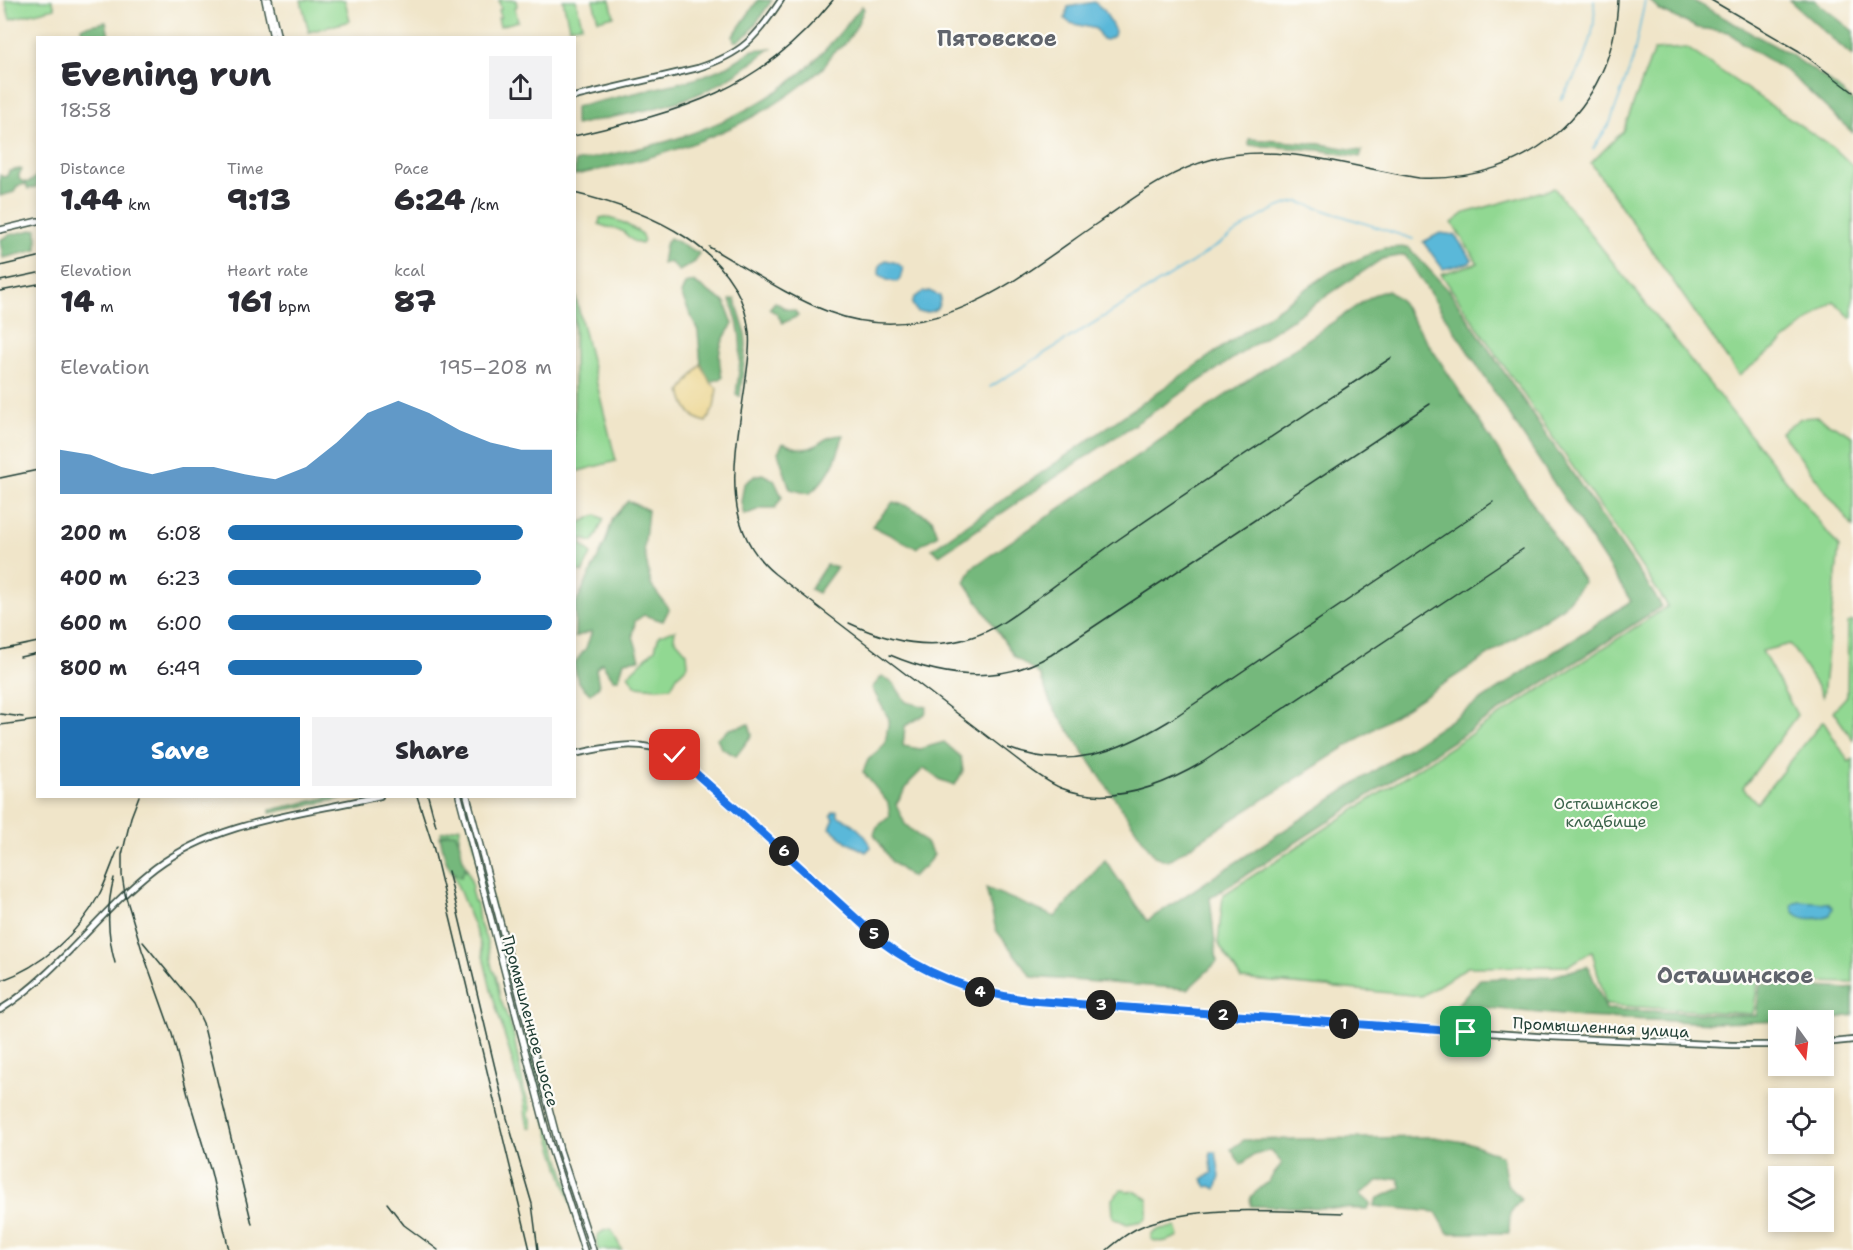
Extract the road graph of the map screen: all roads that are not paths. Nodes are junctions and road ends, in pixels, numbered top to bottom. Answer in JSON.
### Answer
{"nodes":[{"id":1,"x":267,"y":0,"type":"edge"},
{"id":2,"x":781,"y":0,"type":"edge"},
{"id":3,"x":273,"y":36,"type":"edge"},
{"id":4,"x":277,"y":36,"type":"edge"},
{"id":5,"x":576,"y":97,"type":"edge"},
{"id":6,"x":36,"y":221,"type":"edge"},
{"id":7,"x":0,"y":230,"type":"edge"},
{"id":8,"x":576,"y":754,"type":"edge"},
{"id":9,"x":371,"y":798,"type":"edge"},
{"id":10,"x":460,"y":798,"type":"edge"},
{"id":11,"x":468,"y":798,"type":"edge"},
{"id":12,"x":0,"y":1010,"type":"edge"},
{"id":13,"x":525,"y":1018,"type":"junction"},
{"id":14,"x":517,"y":1021,"type":"junction"},
{"id":15,"x":1853,"y":1041,"type":"edge"},
{"id":16,"x":1834,"y":1042,"type":"edge"},
{"id":17,"x":1768,"y":1045,"type":"edge"},
{"id":18,"x":587,"y":1233,"type":"junction"},
{"id":19,"x":579,"y":1236,"type":"junction"},
{"id":20,"x":585,"y":1250,"type":"edge"},
{"id":21,"x":592,"y":1250,"type":"edge"}],
"edges":[{"from":1,"to":3,"type":"main road"},
{"from":1,"to":4,"type":"main road"},
{"from":2,"to":5,"type":"street"},
{"from":6,"to":7,"type":"main road"},
{"from":8,"to":17,"type":"street","name":"Промышленная улица"},
{"from":9,"to":12,"type":"street"},
{"from":10,"to":14,"type":"main road","name":"Промышленное шоссе"},
{"from":11,"to":13,"type":"main road","name":"Промышленное шоссе"},
{"from":13,"to":14,"type":"main road"},
{"from":13,"to":18,"type":"main road","name":"Промышленное шоссе"},
{"from":14,"to":19,"type":"main road","name":"Промышленное шоссе"},
{"from":15,"to":16,"type":"street"},
{"from":18,"to":19,"type":"main road"},
{"from":18,"to":21,"type":"main road","name":"Промышленное шоссе"},
{"from":19,"to":20,"type":"main road","name":"Промышленное шоссе"}]}
